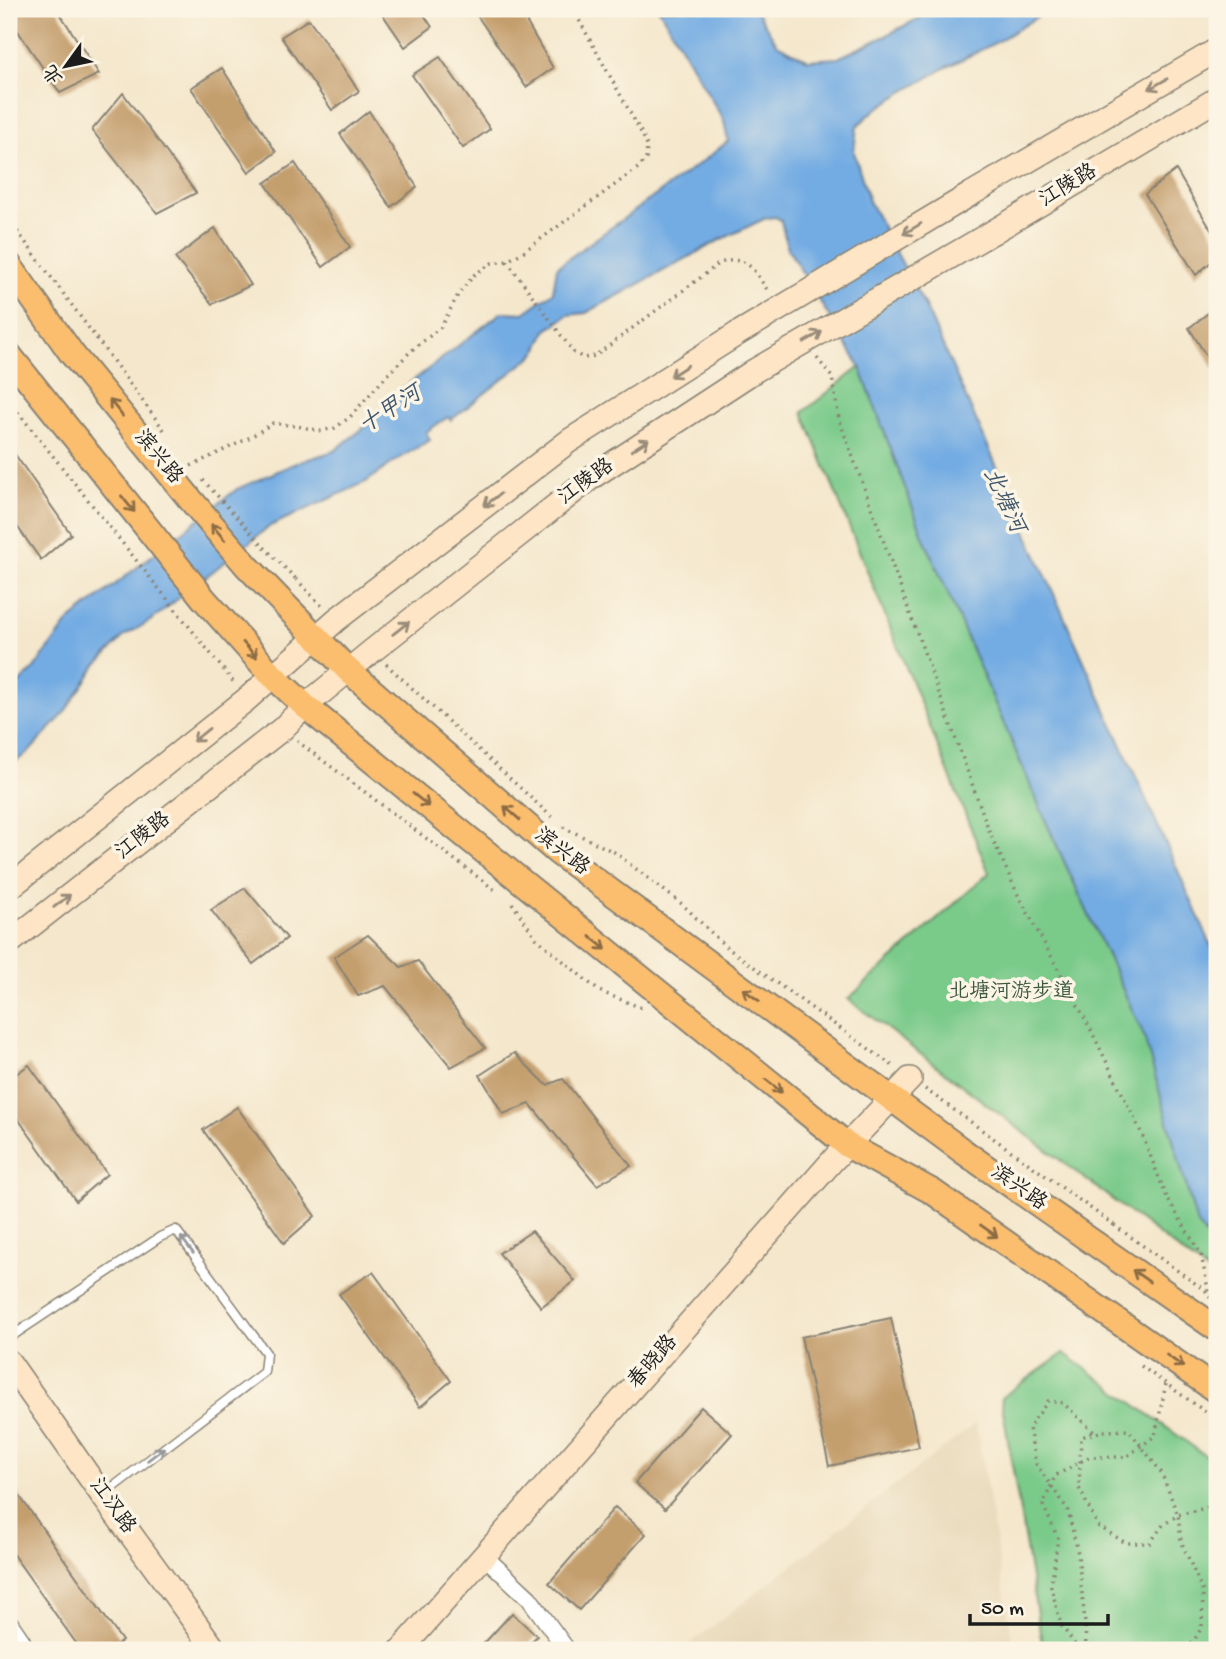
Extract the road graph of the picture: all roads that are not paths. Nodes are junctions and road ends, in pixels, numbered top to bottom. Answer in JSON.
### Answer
{"nodes":[{"id":1,"x":1217,"y":50,"type":"edge"},
{"id":2,"x":1217,"y":99,"type":"edge"},
{"id":3,"x":9,"y":265,"type":"edge"},
{"id":4,"x":9,"y":355,"type":"edge"},
{"id":5,"x":317,"y":638,"type":"junction"},
{"id":6,"x":348,"y":670,"type":"junction"},
{"id":7,"x":272,"y":675,"type":"junction"},
{"id":8,"x":305,"y":706,"type":"junction"},
{"id":9,"x":9,"y":888,"type":"edge"},
{"id":10,"x":9,"y":943,"type":"edge"},
{"id":11,"x":910,"y":1079,"type":"road end"},
{"id":12,"x":892,"y":1098,"type":"junction"},
{"id":13,"x":847,"y":1145,"type":"junction"},
{"id":14,"x":1215,"y":1319,"type":"edge"},
{"id":15,"x":9,"y":1338,"type":"edge"},
{"id":16,"x":9,"y":1362,"type":"edge"},
{"id":17,"x":1217,"y":1391,"type":"edge"},
{"id":18,"x":102,"y":1495,"type":"junction"},
{"id":19,"x":484,"y":1556,"type":"junction"},
{"id":20,"x":9,"y":1622,"type":"edge"},
{"id":21,"x":22,"y":1650,"type":"edge"},
{"id":22,"x":215,"y":1650,"type":"edge"},
{"id":23,"x":401,"y":1650,"type":"edge"},
{"id":24,"x":567,"y":1650,"type":"edge"}],
"edges":[{"from":1,"to":5,"type":"main road","name":"江陵路","one_way":true,"bridge":true},
{"from":6,"to":2,"type":"main road","name":"江陵路","one_way":true,"bridge":true},
{"from":5,"to":3,"type":"main road","name":"滨兴路","one_way":true},
{"from":4,"to":7,"type":"main road","one_way":true},
{"from":5,"to":6,"type":"main road","name":"滨兴路"},
{"from":5,"to":7,"type":"main road","name":"江陵路"},
{"from":6,"to":8,"type":"main road","name":"江陵路"},
{"from":12,"to":6,"type":"main road","name":"滨兴路","one_way":true},
{"from":7,"to":8,"type":"main road"},
{"from":7,"to":9,"type":"main road","name":"江陵路","one_way":true},
{"from":10,"to":8,"type":"main road","name":"江陵路","one_way":true},
{"from":8,"to":13,"type":"main road","one_way":true},
{"from":11,"to":12,"type":"main road","name":"春晓路"},
{"from":12,"to":13,"type":"main road","name":"春晓路"},
{"from":14,"to":12,"type":"main road","name":"滨兴路","one_way":true,"bridge":true},
{"from":13,"to":17,"type":"main road","one_way":true},
{"from":13,"to":19,"type":"main road","name":"春晓路"},
{"from":18,"to":15,"type":"lane","one_way":true},
{"from":16,"to":18,"type":"main road","name":"江汉路"},
{"from":18,"to":22,"type":"main road","name":"江汉路"},
{"from":19,"to":23,"type":"main road","name":"春晓路"},
{"from":19,"to":24,"type":"street"},
{"from":20,"to":21,"type":"street"}]}
